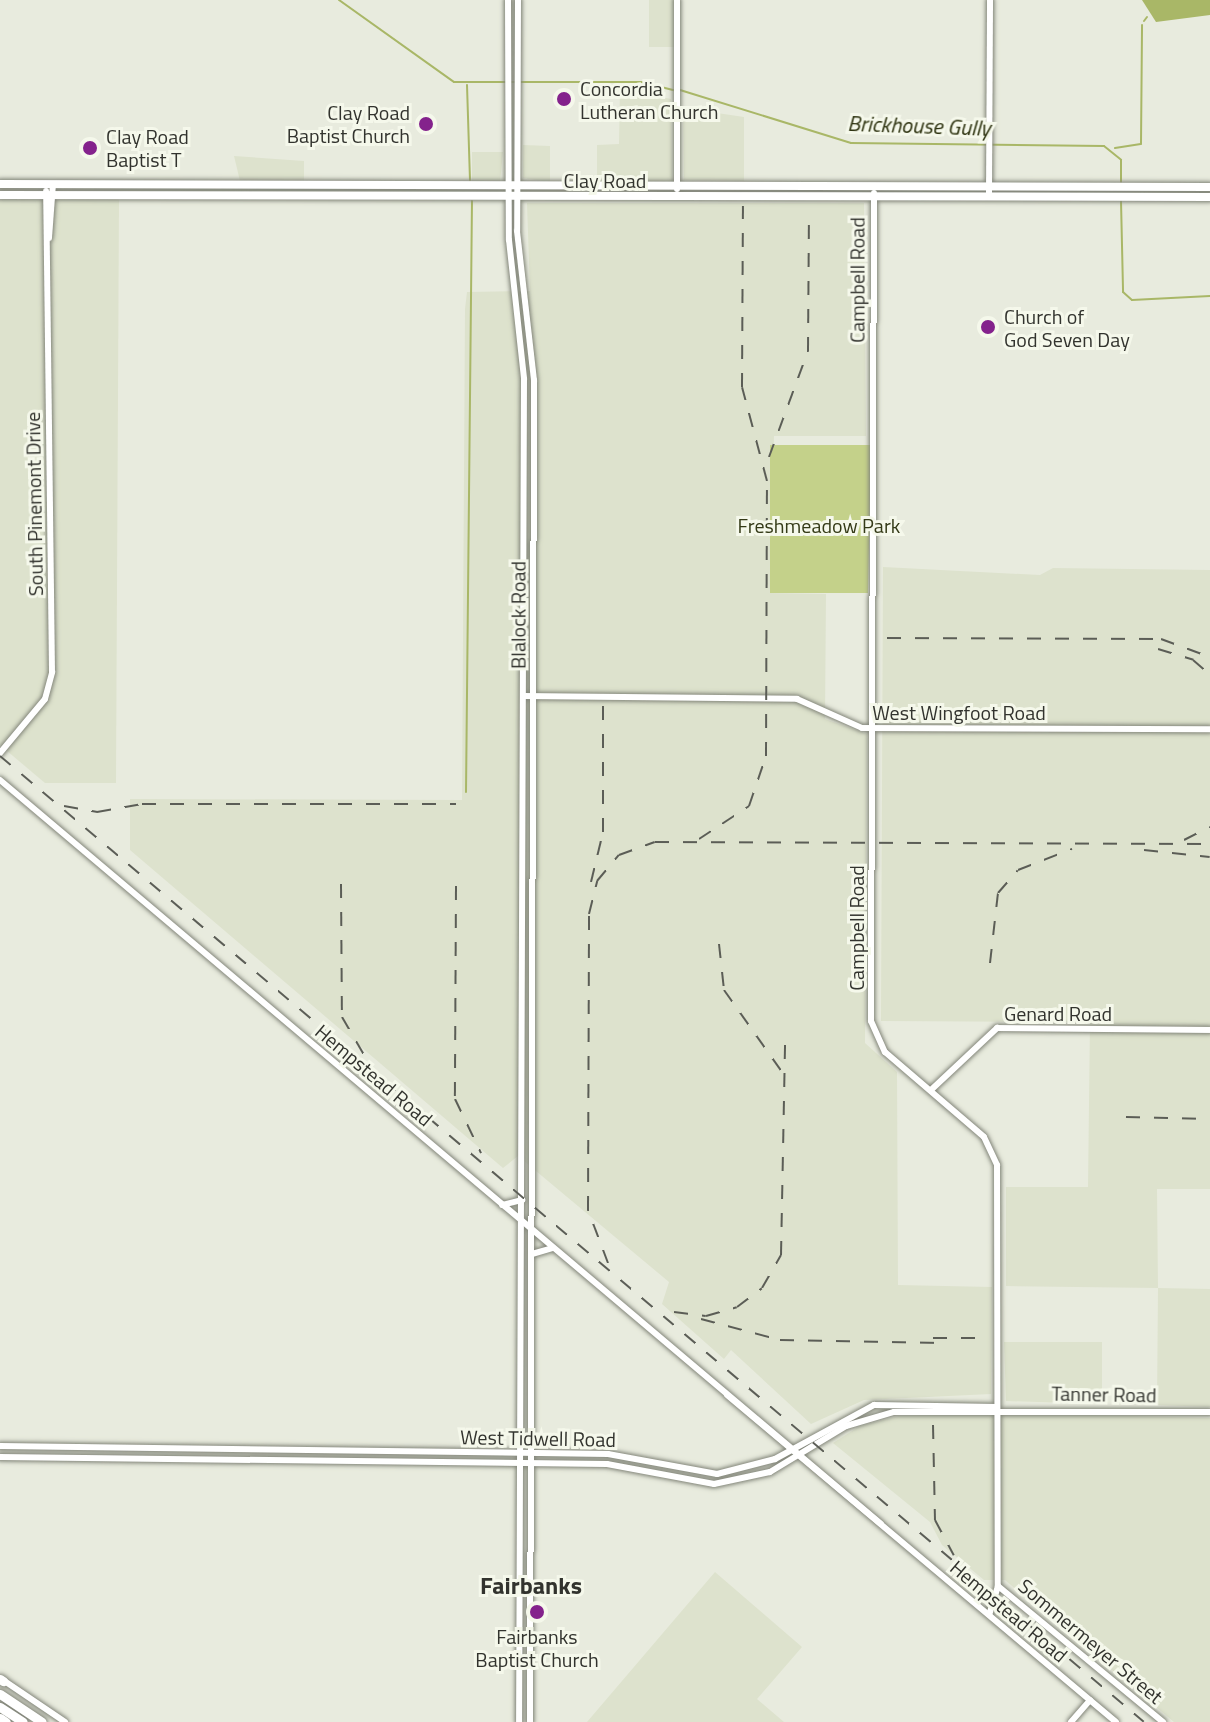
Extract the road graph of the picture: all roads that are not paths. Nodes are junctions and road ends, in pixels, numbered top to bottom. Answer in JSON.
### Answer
{"nodes":[{"id":1,"x":508,"y":0,"type":"edge"},
{"id":2,"x":518,"y":0,"type":"edge"},
{"id":3,"x":677,"y":0,"type":"edge"},
{"id":4,"x":990,"y":0,"type":"edge"},
{"id":5,"x":508,"y":120,"type":"junction"},
{"id":6,"x":519,"y":120,"type":"junction"},
{"id":7,"x":0,"y":184,"type":"edge"},
{"id":8,"x":49,"y":184,"type":"junction"},
{"id":9,"x":989,"y":185,"type":"junction"},
{"id":10,"x":455,"y":186,"type":"junction"},
{"id":11,"x":513,"y":186,"type":"junction"},
{"id":12,"x":677,"y":186,"type":"junction"},
{"id":13,"x":821,"y":186,"type":"junction"},
{"id":14,"x":874,"y":186,"type":"junction"},
{"id":15,"x":1210,"y":187,"type":"edge"},
{"id":16,"x":568,"y":191,"type":"junction"},
{"id":17,"x":613,"y":191,"type":"junction"},
{"id":18,"x":0,"y":195,"type":"edge"},
{"id":19,"x":49,"y":195,"type":"junction"},
{"id":20,"x":512,"y":196,"type":"junction"},
{"id":21,"x":989,"y":196,"type":"junction"},
{"id":22,"x":454,"y":197,"type":"junction"},
{"id":23,"x":678,"y":197,"type":"junction"},
{"id":24,"x":818,"y":197,"type":"junction"},
{"id":25,"x":874,"y":197,"type":"junction"},
{"id":26,"x":1210,"y":197,"type":"edge"},
{"id":27,"x":509,"y":240,"type":"junction"},
{"id":28,"x":520,"y":254,"type":"junction"},
{"id":29,"x":510,"y":265,"type":"junction"},
{"id":30,"x":524,"y":286,"type":"junction"},
{"id":31,"x":530,"y":318,"type":"junction"},
{"id":32,"x":520,"y":319,"type":"junction"},
{"id":33,"x":524,"y":379,"type":"junction"},
{"id":34,"x":534,"y":380,"type":"junction"},
{"id":35,"x":524,"y":439,"type":"junction"},
{"id":36,"x":534,"y":439,"type":"junction"},
{"id":37,"x":524,"y":505,"type":"junction"},
{"id":38,"x":534,"y":505,"type":"junction"},
{"id":39,"x":523,"y":569,"type":"junction"},
{"id":40,"x":534,"y":570,"type":"junction"},
{"id":41,"x":523,"y":634,"type":"junction"},
{"id":42,"x":534,"y":634,"type":"junction"},
{"id":43,"x":523,"y":696,"type":"junction"},
{"id":44,"x":533,"y":696,"type":"junction"},
{"id":45,"x":872,"y":728,"type":"junction"},
{"id":46,"x":1210,"y":729,"type":"edge"},
{"id":47,"x":0,"y":753,"type":"edge"},
{"id":48,"x":1,"y":782,"type":"edge"},
{"id":49,"x":523,"y":787,"type":"junction"},
{"id":50,"x":534,"y":787,"type":"junction"},
{"id":51,"x":521,"y":997,"type":"junction"},
{"id":52,"x":533,"y":997,"type":"junction"},
{"id":53,"x":1210,"y":1030,"type":"edge"},
{"id":54,"x":523,"y":1074,"type":"junction"},
{"id":55,"x":534,"y":1074,"type":"junction"},
{"id":56,"x":931,"y":1090,"type":"junction"},
{"id":57,"x":523,"y":1149,"type":"junction"},
{"id":58,"x":534,"y":1150,"type":"junction"},
{"id":59,"x":522,"y":1200,"type":"junction"},
{"id":60,"x":502,"y":1205,"type":"junction"},
{"id":61,"x":522,"y":1222,"type":"junction"},
{"id":62,"x":532,"y":1231,"type":"junction"},
{"id":63,"x":553,"y":1248,"type":"junction"},
{"id":64,"x":532,"y":1254,"type":"junction"},
{"id":65,"x":929,"y":1400,"type":"junction"},
{"id":66,"x":997,"y":1407,"type":"junction"},
{"id":67,"x":522,"y":1408,"type":"junction"},
{"id":68,"x":929,"y":1410,"type":"junction"},
{"id":69,"x":1210,"y":1412,"type":"edge"},
{"id":70,"x":532,"y":1421,"type":"junction"},
{"id":71,"x":0,"y":1446,"type":"edge"},
{"id":72,"x":137,"y":1448,"type":"junction"},
{"id":73,"x":255,"y":1449,"type":"junction"},
{"id":74,"x":319,"y":1451,"type":"junction"},
{"id":75,"x":792,"y":1451,"type":"junction"},
{"id":76,"x":383,"y":1452,"type":"junction"},
{"id":77,"x":451,"y":1452,"type":"junction"},
{"id":78,"x":522,"y":1453,"type":"junction"},
{"id":79,"x":532,"y":1453,"type":"junction"},
{"id":80,"x":0,"y":1457,"type":"edge"},
{"id":81,"x":137,"y":1458,"type":"junction"},
{"id":82,"x":800,"y":1458,"type":"junction"},
{"id":83,"x":254,"y":1460,"type":"junction"},
{"id":84,"x":319,"y":1461,"type":"junction"},
{"id":85,"x":385,"y":1462,"type":"junction"},
{"id":86,"x":450,"y":1463,"type":"junction"},
{"id":87,"x":522,"y":1463,"type":"junction"},
{"id":88,"x":532,"y":1463,"type":"junction"},
{"id":89,"x":665,"y":1465,"type":"junction"},
{"id":90,"x":663,"y":1475,"type":"junction"},
{"id":91,"x":998,"y":1586,"type":"junction"},
{"id":92,"x":989,"y":1615,"type":"junction"},
{"id":93,"x":518,"y":1661,"type":"junction"},
{"id":94,"x":528,"y":1661,"type":"junction"},
{"id":95,"x":1,"y":1679,"type":"edge"},
{"id":96,"x":0,"y":1694,"type":"edge"},
{"id":97,"x":1090,"y":1700,"type":"junction"},
{"id":98,"x":0,"y":1707,"type":"edge"},
{"id":99,"x":0,"y":1718,"type":"edge"},
{"id":100,"x":6,"y":1722,"type":"edge"},
{"id":101,"x":23,"y":1722,"type":"edge"},
{"id":102,"x":42,"y":1722,"type":"edge"},
{"id":103,"x":65,"y":1722,"type":"edge"},
{"id":104,"x":519,"y":1722,"type":"edge"},
{"id":105,"x":530,"y":1722,"type":"edge"},
{"id":106,"x":1071,"y":1722,"type":"edge"},
{"id":107,"x":1116,"y":1722,"type":"edge"},
{"id":108,"x":1163,"y":1722,"type":"edge"}],
"edges":[{"from":1,"to":5,"type":"main road","name":"Blalock Road"},
{"from":2,"to":6,"type":"main road","name":"Blalock Road"},
{"from":3,"to":12,"type":"main road"},
{"from":4,"to":9,"type":"main road"},
{"from":5,"to":6,"type":"main road"},
{"from":5,"to":11,"type":"main road","name":"Blalock Road"},
{"from":6,"to":11,"type":"main road","name":"Blalock Road"},
{"from":7,"to":8,"type":"main road","name":"Clay Road"},
{"from":8,"to":10,"type":"main road","name":"Clay Road"},
{"from":8,"to":19,"type":"main road","name":"South Pinemont Drive"},
{"from":9,"to":14,"type":"main road","name":"Clay Road"},
{"from":9,"to":15,"type":"main road","name":"Clay Road"},
{"from":9,"to":21,"type":"main road"},
{"from":10,"to":11,"type":"main road","name":"Clay Road"},
{"from":10,"to":22,"type":"main road"},
{"from":11,"to":16,"type":"main road","name":"Clay Road"},
{"from":11,"to":20,"type":"main road","name":"Blalock Road"},
{"from":12,"to":13,"type":"main road","name":"Clay Road"},
{"from":12,"to":17,"type":"main road","name":"Clay Road"},
{"from":12,"to":23,"type":"main road"},
{"from":13,"to":14,"type":"main road","name":"Clay Road"},
{"from":13,"to":24,"type":"main road"},
{"from":14,"to":25,"type":"main road","name":"Campbell Road"},
{"from":16,"to":17,"type":"main road","name":"Clay Road"},
{"from":16,"to":20,"type":"main road","name":"Clay Road"},
{"from":17,"to":23,"type":"main road","name":"Clay Road"},
{"from":18,"to":19,"type":"main road","name":"Clay Road"},
{"from":19,"to":22,"type":"main road","name":"Clay Road"},
{"from":19,"to":47,"type":"main road","name":"South Pinemont Drive"},
{"from":20,"to":22,"type":"main road","name":"Clay Road"},
{"from":20,"to":27,"type":"main road","name":"Blalock Road"},
{"from":20,"to":28,"type":"main road","name":"Blalock Road"},
{"from":21,"to":25,"type":"main road","name":"Clay Road"},
{"from":21,"to":26,"type":"main road","name":"Clay Road"},
{"from":23,"to":24,"type":"main road","name":"Clay Road"},
{"from":24,"to":25,"type":"main road","name":"Clay Road"},
{"from":25,"to":45,"type":"main road","name":"Campbell Road"},
{"from":27,"to":28,"type":"main road"},
{"from":27,"to":29,"type":"main road","name":"Blalock Road"},
{"from":28,"to":30,"type":"main road","name":"Blalock Road"},
{"from":29,"to":30,"type":"main road"},
{"from":29,"to":32,"type":"main road","name":"Blalock Road"},
{"from":30,"to":31,"type":"main road","name":"Blalock Road"},
{"from":31,"to":32,"type":"main road"},
{"from":31,"to":34,"type":"main road","name":"Blalock Road"},
{"from":32,"to":33,"type":"main road","name":"Blalock Road"},
{"from":33,"to":34,"type":"main road"},
{"from":33,"to":35,"type":"main road","name":"Blalock Road"},
{"from":34,"to":36,"type":"main road","name":"Blalock Road"},
{"from":35,"to":36,"type":"main road"},
{"from":35,"to":37,"type":"main road","name":"Blalock Road"},
{"from":36,"to":38,"type":"main road","name":"Blalock Road"},
{"from":37,"to":38,"type":"main road"},
{"from":37,"to":39,"type":"main road","name":"Blalock Road"},
{"from":38,"to":40,"type":"main road","name":"Blalock Road"},
{"from":39,"to":40,"type":"main road"},
{"from":39,"to":41,"type":"main road","name":"Blalock Road"},
{"from":40,"to":42,"type":"main road","name":"Blalock Road"},
{"from":41,"to":42,"type":"main road"},
{"from":41,"to":43,"type":"main road","name":"Blalock Road"},
{"from":42,"to":44,"type":"main road","name":"Blalock Road"},
{"from":43,"to":44,"type":"main road","name":"West Wingfoot Road"},
{"from":43,"to":49,"type":"main road","name":"Blalock Road"},
{"from":44,"to":45,"type":"main road","name":"West Wingfoot Road"},
{"from":44,"to":50,"type":"main road","name":"Blalock Road"},
{"from":45,"to":46,"type":"main road","name":"West Wingfoot Road"},
{"from":45,"to":56,"type":"main road","name":"Campbell Road"},
{"from":48,"to":60,"type":"main road","name":"Hempstead Road"},
{"from":49,"to":50,"type":"main road"},
{"from":49,"to":51,"type":"main road","name":"Blalock Road"},
{"from":50,"to":52,"type":"main road","name":"Blalock Road"},
{"from":51,"to":52,"type":"main road"},
{"from":51,"to":54,"type":"main road","name":"Blalock Road"},
{"from":52,"to":55,"type":"main road","name":"Blalock Road"},
{"from":53,"to":56,"type":"main road","name":"Genard Road"},
{"from":54,"to":55,"type":"main road"},
{"from":54,"to":57,"type":"main road","name":"Blalock Road"},
{"from":55,"to":58,"type":"main road","name":"Blalock Road"},
{"from":56,"to":66,"type":"main road","name":"Campbell Road"},
{"from":57,"to":58,"type":"main road"},
{"from":57,"to":59,"type":"main road","name":"Blalock Road"},
{"from":58,"to":62,"type":"main road","name":"Blalock Road"},
{"from":59,"to":60,"type":"main road"},
{"from":59,"to":61,"type":"main road","name":"Blalock Road"},
{"from":60,"to":61,"type":"main road","name":"Hempstead Road"},
{"from":61,"to":62,"type":"main road","name":"Hempstead Road"},
{"from":61,"to":67,"type":"main road","name":"Blalock Road"},
{"from":62,"to":63,"type":"main road","name":"Hempstead Road"},
{"from":62,"to":64,"type":"main road","name":"Blalock Road"},
{"from":63,"to":64,"type":"main road"},
{"from":63,"to":75,"type":"main road","name":"Hempstead Road"},
{"from":64,"to":70,"type":"main road","name":"Blalock Road"},
{"from":65,"to":66,"type":"main road","name":"West Tidwell Road"},
{"from":65,"to":68,"type":"main road"},
{"from":65,"to":75,"type":"main road","name":"West Tidwell Road"},
{"from":66,"to":68,"type":"main road","name":"West Tidwell Road"},
{"from":66,"to":69,"type":"main road","name":"Tanner Road"},
{"from":66,"to":91,"type":"main road","name":"Campbell Road"},
{"from":67,"to":70,"type":"main road"},
{"from":67,"to":78,"type":"main road","name":"Blalock Road"},
{"from":68,"to":82,"type":"main road","name":"West Tidwell Road"},
{"from":70,"to":79,"type":"main road","name":"Blalock Road"},
{"from":71,"to":72,"type":"main road","name":"West Tidwell Road"},
{"from":72,"to":73,"type":"main road","name":"West Tidwell Road"},
{"from":72,"to":81,"type":"main road"},
{"from":73,"to":74,"type":"main road","name":"West Tidwell Road"},
{"from":73,"to":83,"type":"main road"},
{"from":74,"to":76,"type":"main road","name":"West Tidwell Road"},
{"from":74,"to":84,"type":"main road"},
{"from":75,"to":82,"type":"main road","name":"Hempstead Road"},
{"from":75,"to":89,"type":"main road","name":"West Tidwell Road"},
{"from":76,"to":77,"type":"main road","name":"West Tidwell Road"},
{"from":76,"to":85,"type":"main road"},
{"from":77,"to":78,"type":"main road","name":"West Tidwell Road"},
{"from":77,"to":86,"type":"main road"},
{"from":78,"to":79,"type":"main road","name":"West Tidwell Road"},
{"from":78,"to":87,"type":"main road","name":"Blalock Road"},
{"from":79,"to":88,"type":"main road","name":"Blalock Road"},
{"from":79,"to":89,"type":"main road","name":"West Tidwell Road"},
{"from":80,"to":81,"type":"main road","name":"West Tidwell Road"},
{"from":81,"to":83,"type":"main road","name":"West Tidwell Road"},
{"from":82,"to":90,"type":"main road","name":"West Tidwell Road"},
{"from":82,"to":92,"type":"main road","name":"Hempstead Road"},
{"from":83,"to":84,"type":"main road","name":"West Tidwell Road"},
{"from":84,"to":85,"type":"main road","name":"West Tidwell Road"},
{"from":85,"to":86,"type":"main road","name":"West Tidwell Road"},
{"from":86,"to":87,"type":"main road","name":"West Tidwell Road"},
{"from":87,"to":88,"type":"main road","name":"West Tidwell Road"},
{"from":87,"to":93,"type":"main road","name":"Blalock Road"},
{"from":88,"to":90,"type":"main road","name":"West Tidwell Road"},
{"from":88,"to":94,"type":"main road","name":"Blalock Road"},
{"from":89,"to":90,"type":"main road"},
{"from":91,"to":92,"type":"main road","name":"Campbell Road"},
{"from":91,"to":108,"type":"main road","name":"Sommermeyer Street"},
{"from":92,"to":97,"type":"main road","name":"Hempstead Road"},
{"from":93,"to":94,"type":"main road"},
{"from":93,"to":104,"type":"main road","name":"Blalock Road"},
{"from":94,"to":105,"type":"main road","name":"Blalock Road"},
{"from":95,"to":103,"type":"main road"},
{"from":96,"to":102,"type":"highway"},
{"from":97,"to":106,"type":"main road"},
{"from":97,"to":107,"type":"main road","name":"Hempstead Road"},
{"from":98,"to":101,"type":"highway"},
{"from":99,"to":100,"type":"highway"}]}
